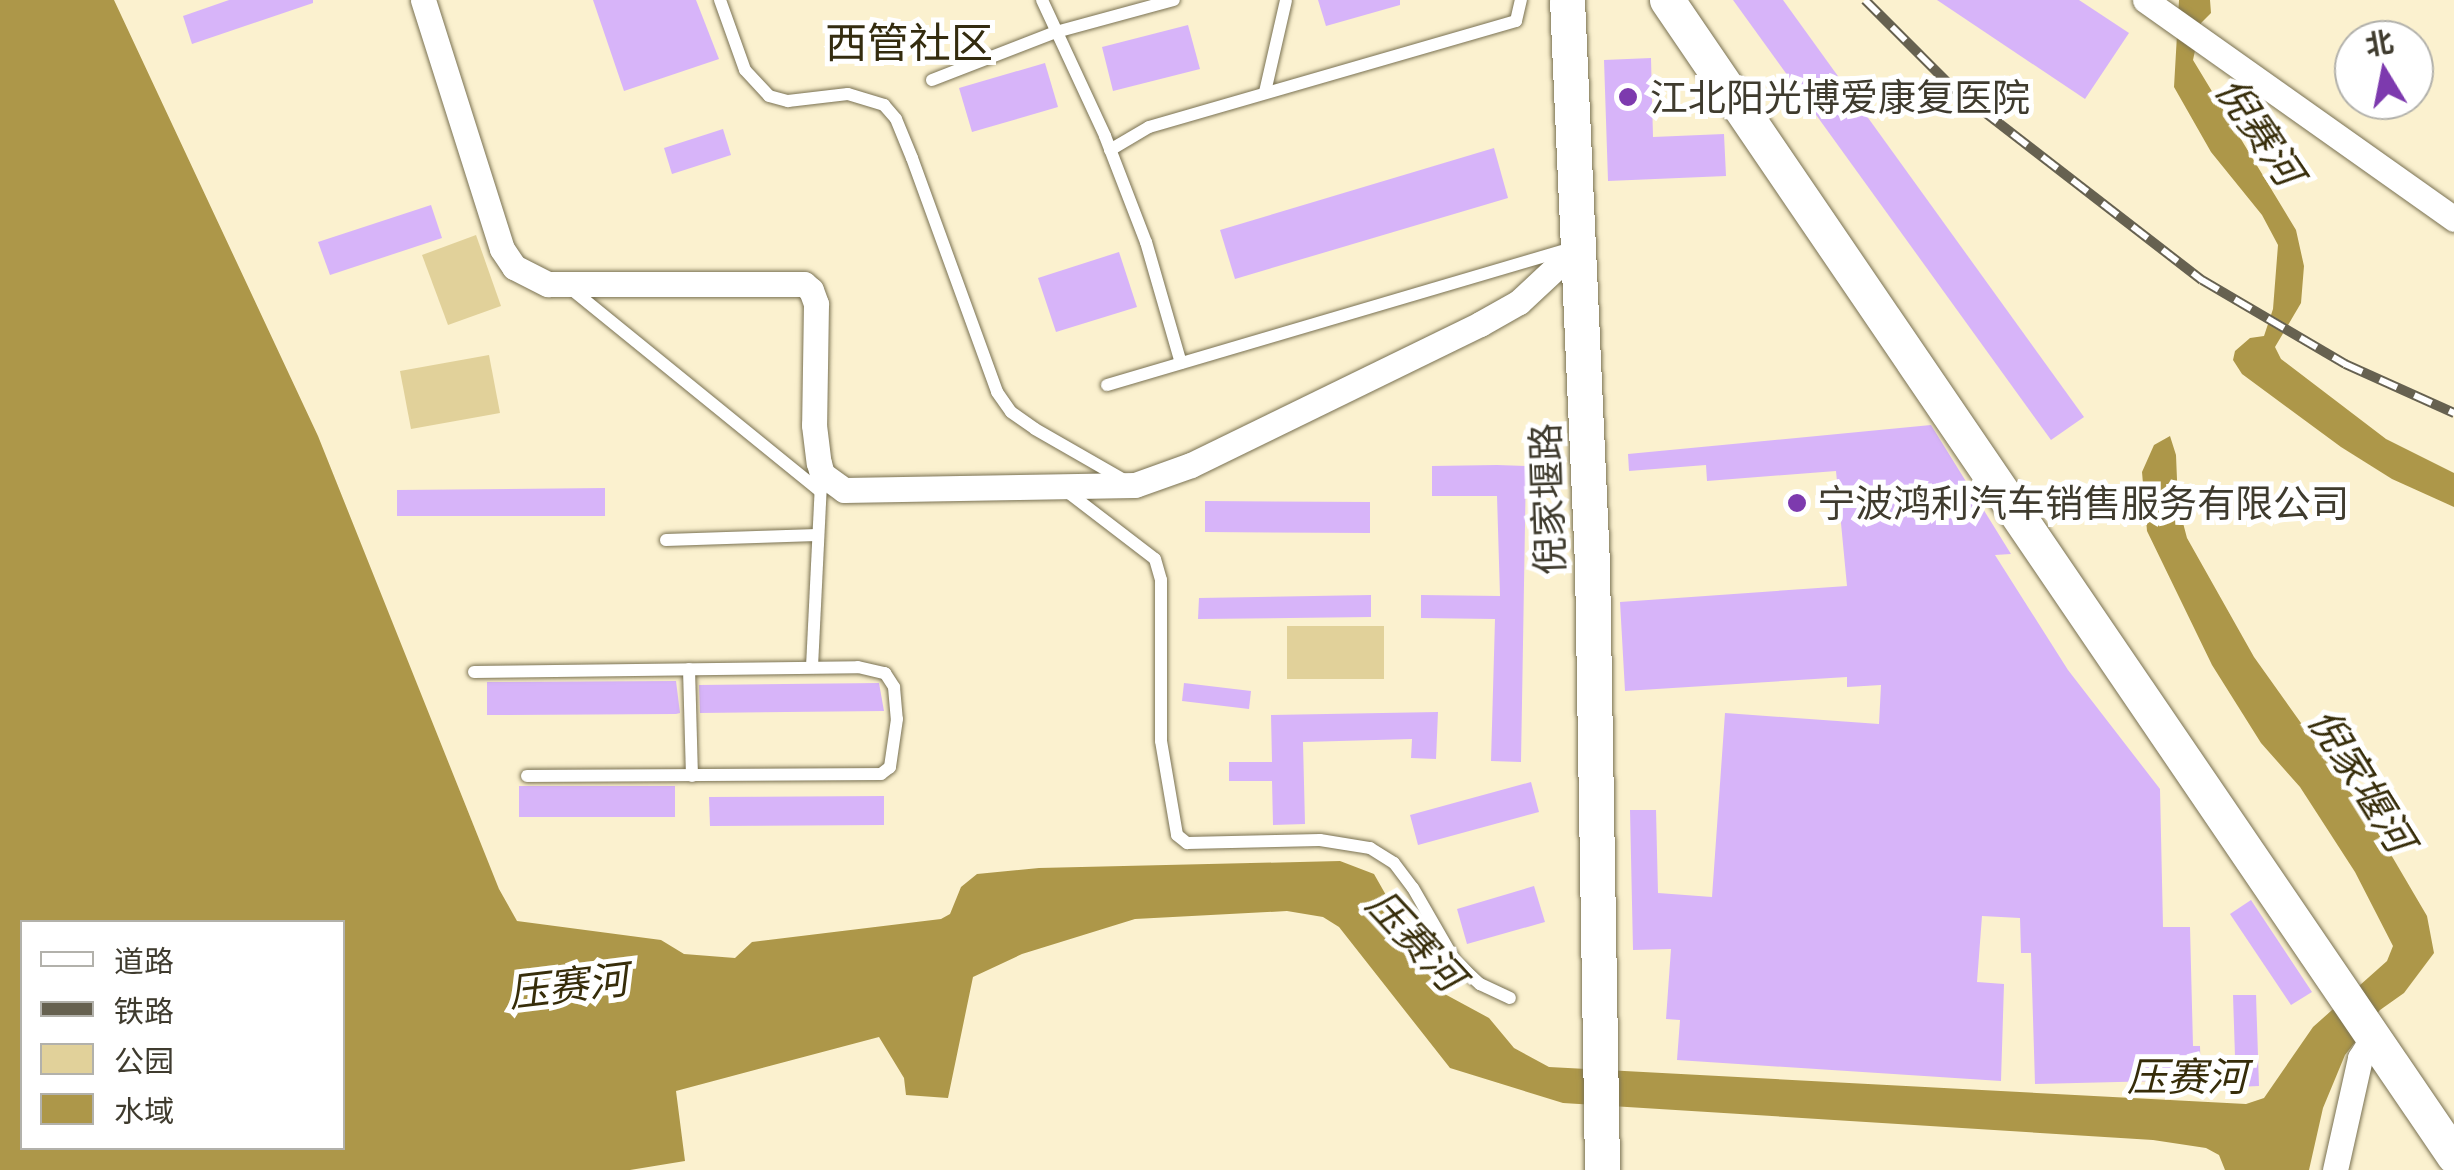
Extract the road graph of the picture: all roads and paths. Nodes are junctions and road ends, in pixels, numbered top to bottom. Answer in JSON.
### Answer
{"nodes":[{"id":1,"x":423,"y":0,"type":"edge"},
{"id":2,"x":720,"y":0,"type":"edge"},
{"id":3,"x":1042,"y":0,"type":"edge"},
{"id":4,"x":1174,"y":0,"type":"edge"},
{"id":5,"x":1286,"y":0,"type":"edge"},
{"id":6,"x":1520,"y":0,"type":"edge"},
{"id":7,"x":1567,"y":0,"type":"edge"},
{"id":8,"x":1667,"y":0,"type":"edge"},
{"id":9,"x":2151,"y":2,"type":"edge"},
{"id":10,"x":1056,"y":32,"type":"junction"},
{"id":11,"x":932,"y":80,"type":"dead end"},
{"id":12,"x":1265,"y":92,"type":"junction"},
{"id":13,"x":1110,"y":150,"type":"junction"},
{"id":14,"x":2454,"y":219,"type":"edge"},
{"id":15,"x":1578,"y":247,"type":"junction"},
{"id":16,"x":565,"y":284,"type":"junction"},
{"id":17,"x":1182,"y":363,"type":"junction"},
{"id":18,"x":1108,"y":384,"type":"dead end"},
{"id":19,"x":821,"y":483,"type":"junction"},
{"id":20,"x":1135,"y":486,"type":"junction"},
{"id":21,"x":1063,"y":488,"type":"junction"},
{"id":22,"x":817,"y":535,"type":"junction"},
{"id":23,"x":666,"y":540,"type":"dead end"},
{"id":24,"x":812,"y":667,"type":"junction"},
{"id":25,"x":689,"y":669,"type":"junction"},
{"id":26,"x":474,"y":672,"type":"dead end"},
{"id":27,"x":527,"y":776,"type":"dead end"},
{"id":28,"x":692,"y":776,"type":"junction"},
{"id":29,"x":1510,"y":998,"type":"dead end"},
{"id":30,"x":2373,"y":1035,"type":"junction"},
{"id":31,"x":2454,"y":1156,"type":"edge"},
{"id":32,"x":1602,"y":1166,"type":"edge"},
{"id":33,"x":2336,"y":1170,"type":"edge"}],
"edges":[{"from":1,"to":16,"type":"street"},
{"from":2,"to":20,"type":"lane"},
{"from":3,"to":10,"type":"lane"},
{"from":4,"to":10,"type":"lane"},
{"from":5,"to":12,"type":"lane"},
{"from":6,"to":12,"type":"lane"},
{"from":7,"to":15,"type":"street","name":"倪家堰路"},
{"from":8,"to":30,"type":"street"},
{"from":9,"to":14,"type":"street"},
{"from":10,"to":11,"type":"lane"},
{"from":10,"to":13,"type":"lane"},
{"from":12,"to":13,"type":"lane"},
{"from":13,"to":17,"type":"lane"},
{"from":15,"to":17,"type":"lane"},
{"from":15,"to":20,"type":"street"},
{"from":15,"to":32,"type":"street","name":"倪家堰路"},
{"from":16,"to":19,"type":"lane"},
{"from":16,"to":19,"type":"street"},
{"from":17,"to":18,"type":"lane"},
{"from":19,"to":21,"type":"street"},
{"from":19,"to":22,"type":"lane"},
{"from":20,"to":21,"type":"street"},
{"from":21,"to":29,"type":"lane"},
{"from":22,"to":23,"type":"lane"},
{"from":22,"to":24,"type":"lane"},
{"from":24,"to":25,"type":"lane"},
{"from":24,"to":28,"type":"lane"},
{"from":25,"to":26,"type":"lane"},
{"from":25,"to":28,"type":"lane"},
{"from":27,"to":28,"type":"lane"},
{"from":30,"to":31,"type":"street"},
{"from":30,"to":33,"type":"street"}]}
